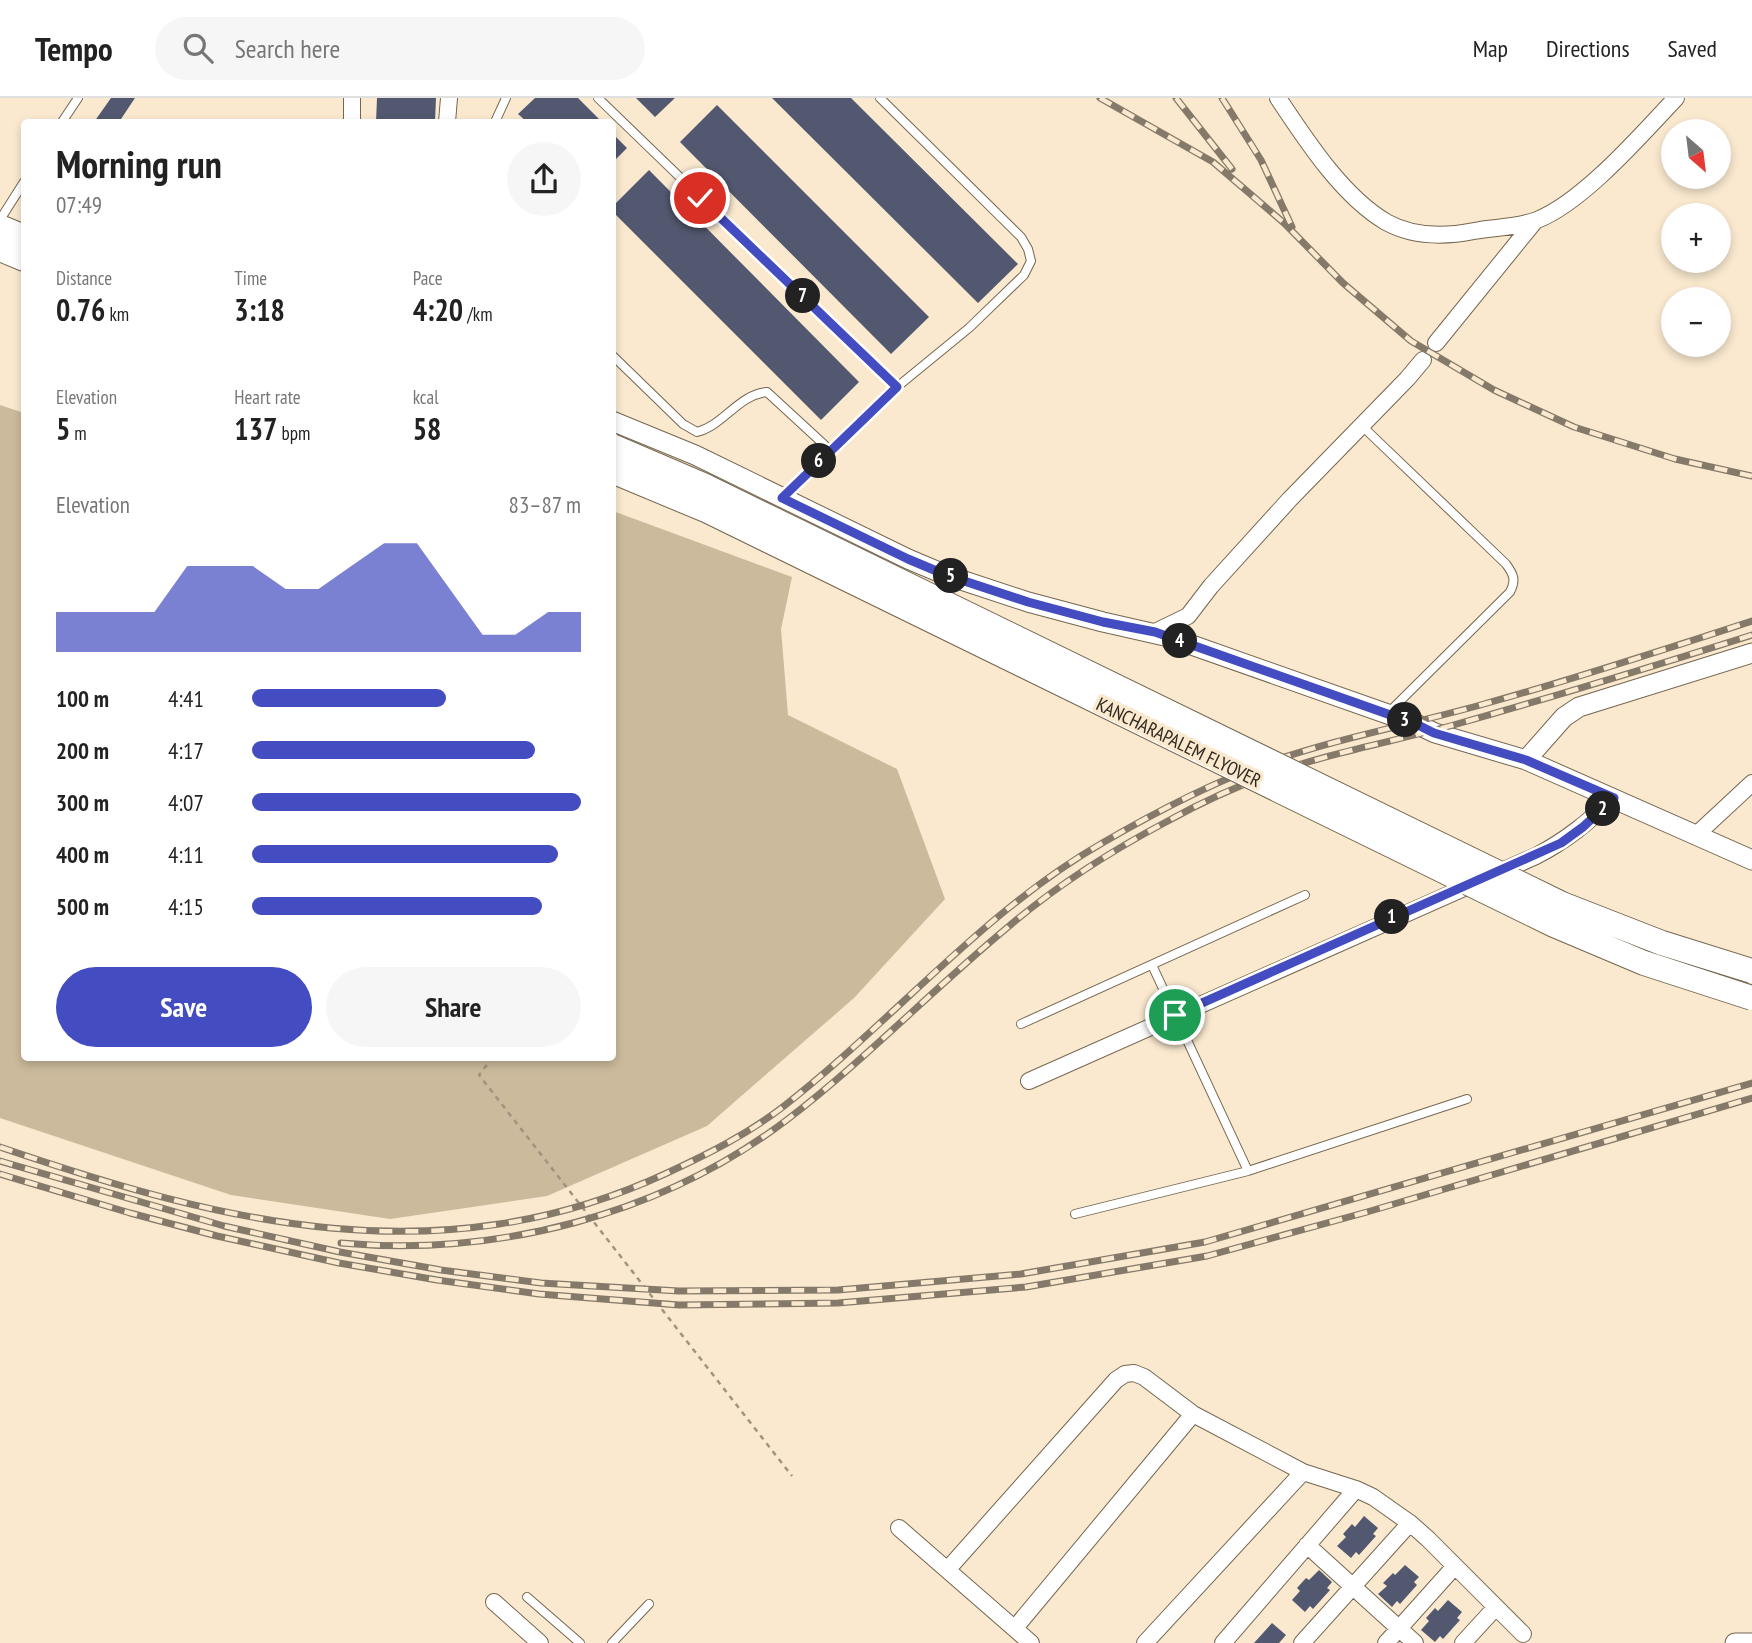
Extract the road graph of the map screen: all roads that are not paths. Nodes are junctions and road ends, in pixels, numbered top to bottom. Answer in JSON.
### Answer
{"nodes":[{"id":1,"x":78,"y":98,"type":"edge"},
{"id":2,"x":352,"y":98,"type":"edge"},
{"id":3,"x":449,"y":98,"type":"edge"},
{"id":4,"x":506,"y":98,"type":"edge"},
{"id":5,"x":598,"y":98,"type":"edge"},
{"id":6,"x":880,"y":98,"type":"edge"},
{"id":7,"x":1278,"y":98,"type":"edge"},
{"id":8,"x":1676,"y":98,"type":"edge"},
{"id":9,"x":64,"y":119,"type":"edge"},
{"id":10,"x":352,"y":119,"type":"edge"},
{"id":11,"x":447,"y":119,"type":"edge"},
{"id":12,"x":496,"y":119,"type":"edge"},
{"id":13,"x":21,"y":189,"type":"edge"},
{"id":14,"x":7,"y":220,"type":"edge"},
{"id":15,"x":1535,"y":221,"type":"junction"},
{"id":16,"x":21,"y":234,"type":"edge"},
{"id":17,"x":0,"y":249,"type":"edge"},
{"id":18,"x":21,"y":258,"type":"edge"},
{"id":19,"x":1436,"y":343,"type":"dead end"},
{"id":20,"x":616,"y":359,"type":"edge"},
{"id":21,"x":1423,"y":360,"type":"dead end"},
{"id":22,"x":897,"y":387,"type":"junction"},
{"id":23,"x":616,"y":423,"type":"edge"},
{"id":24,"x":1361,"y":425,"type":"junction"},
{"id":25,"x":616,"y":448,"type":"edge"},
{"id":26,"x":830,"y":450,"type":"junction"},
{"id":27,"x":616,"y":473,"type":"edge"},
{"id":28,"x":782,"y":498,"type":"junction"},
{"id":29,"x":1188,"y":616,"type":"junction"},
{"id":30,"x":1155,"y":632,"type":"junction"},
{"id":31,"x":1192,"y":645,"type":"junction"},
{"id":32,"x":1752,"y":653,"type":"edge"},
{"id":33,"x":1386,"y":714,"type":"junction"},
{"id":34,"x":1526,"y":760,"type":"junction"},
{"id":35,"x":1752,"y":783,"type":"edge"},
{"id":36,"x":1614,"y":798,"type":"junction"},
{"id":37,"x":1695,"y":836,"type":"junction"},
{"id":38,"x":1752,"y":860,"type":"edge"},
{"id":39,"x":1305,"y":895,"type":"dead end"},
{"id":40,"x":1152,"y":965,"type":"junction"},
{"id":41,"x":1752,"y":971,"type":"edge"},
{"id":42,"x":1752,"y":998,"type":"edge"},
{"id":43,"x":1175,"y":1015,"type":"junction"},
{"id":44,"x":1021,"y":1024,"type":"dead end"},
{"id":45,"x":1029,"y":1080,"type":"dead end"},
{"id":46,"x":1467,"y":1099,"type":"dead end"},
{"id":47,"x":1248,"y":1171,"type":"junction"},
{"id":48,"x":1075,"y":1214,"type":"dead end"},
{"id":49,"x":1192,"y":1414,"type":"junction"},
{"id":50,"x":1303,"y":1472,"type":"junction"},
{"id":51,"x":1356,"y":1489,"type":"junction"},
{"id":52,"x":1410,"y":1522,"type":"junction"},
{"id":53,"x":899,"y":1528,"type":"dead end"},
{"id":54,"x":1307,"y":1545,"type":"junction"},
{"id":55,"x":1455,"y":1566,"type":"junction"},
{"id":56,"x":948,"y":1569,"type":"junction"},
{"id":57,"x":1353,"y":1586,"type":"junction"},
{"id":58,"x":527,"y":1597,"type":"dead end"},
{"id":59,"x":494,"y":1602,"type":"dead end"},
{"id":60,"x":649,"y":1604,"type":"dead end"},
{"id":61,"x":1496,"y":1607,"type":"junction"},
{"id":62,"x":1015,"y":1628,"type":"junction"},
{"id":63,"x":1399,"y":1628,"type":"junction"},
{"id":64,"x":1523,"y":1634,"type":"dead end"},
{"id":65,"x":540,"y":1643,"type":"edge"},
{"id":66,"x":580,"y":1643,"type":"edge"},
{"id":67,"x":612,"y":1643,"type":"edge"},
{"id":68,"x":1031,"y":1643,"type":"edge"},
{"id":69,"x":1145,"y":1643,"type":"edge"},
{"id":70,"x":1223,"y":1643,"type":"edge"},
{"id":71,"x":1302,"y":1643,"type":"edge"},
{"id":72,"x":1386,"y":1643,"type":"edge"},
{"id":73,"x":1415,"y":1643,"type":"edge"},
{"id":74,"x":1463,"y":1643,"type":"edge"},
{"id":75,"x":1735,"y":1643,"type":"edge"},
{"id":76,"x":1752,"y":1643,"type":"edge"}],
"edges":[{"from":1,"to":9,"type":"lane"},
{"from":2,"to":10,"type":"street"},
{"from":3,"to":11,"type":"street"},
{"from":4,"to":12,"type":"lane"},
{"from":5,"to":22,"type":"lane"},
{"from":6,"to":22,"type":"lane"},
{"from":7,"to":15,"type":"street"},
{"from":8,"to":15,"type":"street"},
{"from":13,"to":14,"type":"lane"},
{"from":14,"to":16,"type":"main road"},
{"from":15,"to":19,"type":"street"},
{"from":17,"to":18,"type":"main road"},
{"from":20,"to":26,"type":"lane"},
{"from":21,"to":24,"type":"street"},
{"from":22,"to":26,"type":"lane"},
{"from":23,"to":28,"type":"street"},
{"from":24,"to":29,"type":"street"},
{"from":24,"to":33,"type":"lane"},
{"from":25,"to":41,"type":"main road","name":"KANCHARAPALEM FLYOVER","bridge":true},
{"from":26,"to":28,"type":"lane"},
{"from":27,"to":42,"type":"main road","name":"KANCHARAPALEM FLYOVER","bridge":true},
{"from":28,"to":30,"type":"street"},
{"from":29,"to":30,"type":"street"},
{"from":29,"to":31,"type":"street"},
{"from":30,"to":31,"type":"street"},
{"from":31,"to":33,"type":"street"},
{"from":32,"to":34,"type":"street"},
{"from":33,"to":34,"type":"street"},
{"from":34,"to":36,"type":"street"},
{"from":35,"to":37,"type":"street"},
{"from":36,"to":37,"type":"street"},
{"from":36,"to":43,"type":"street"},
{"from":37,"to":38,"type":"street"},
{"from":39,"to":40,"type":"lane"},
{"from":40,"to":43,"type":"lane"},
{"from":40,"to":44,"type":"lane"},
{"from":43,"to":45,"type":"street"},
{"from":43,"to":47,"type":"lane"},
{"from":46,"to":47,"type":"lane"},
{"from":47,"to":48,"type":"lane"},
{"from":49,"to":50,"type":"street"},
{"from":49,"to":56,"type":"street"},
{"from":49,"to":62,"type":"street"},
{"from":50,"to":51,"type":"street"},
{"from":50,"to":69,"type":"street"},
{"from":51,"to":52,"type":"street"},
{"from":51,"to":54,"type":"street"},
{"from":52,"to":55,"type":"street"},
{"from":52,"to":57,"type":"street"},
{"from":53,"to":56,"type":"street"},
{"from":54,"to":57,"type":"street"},
{"from":54,"to":70,"type":"street"},
{"from":55,"to":61,"type":"street"},
{"from":55,"to":63,"type":"street"},
{"from":56,"to":62,"type":"street"},
{"from":57,"to":63,"type":"street"},
{"from":57,"to":71,"type":"street"},
{"from":58,"to":66,"type":"lane"},
{"from":59,"to":65,"type":"street"},
{"from":60,"to":67,"type":"lane"},
{"from":61,"to":64,"type":"street"},
{"from":61,"to":74,"type":"street"},
{"from":62,"to":68,"type":"street"},
{"from":63,"to":72,"type":"street"},
{"from":63,"to":73,"type":"street"},
{"from":75,"to":76,"type":"street"}]}
